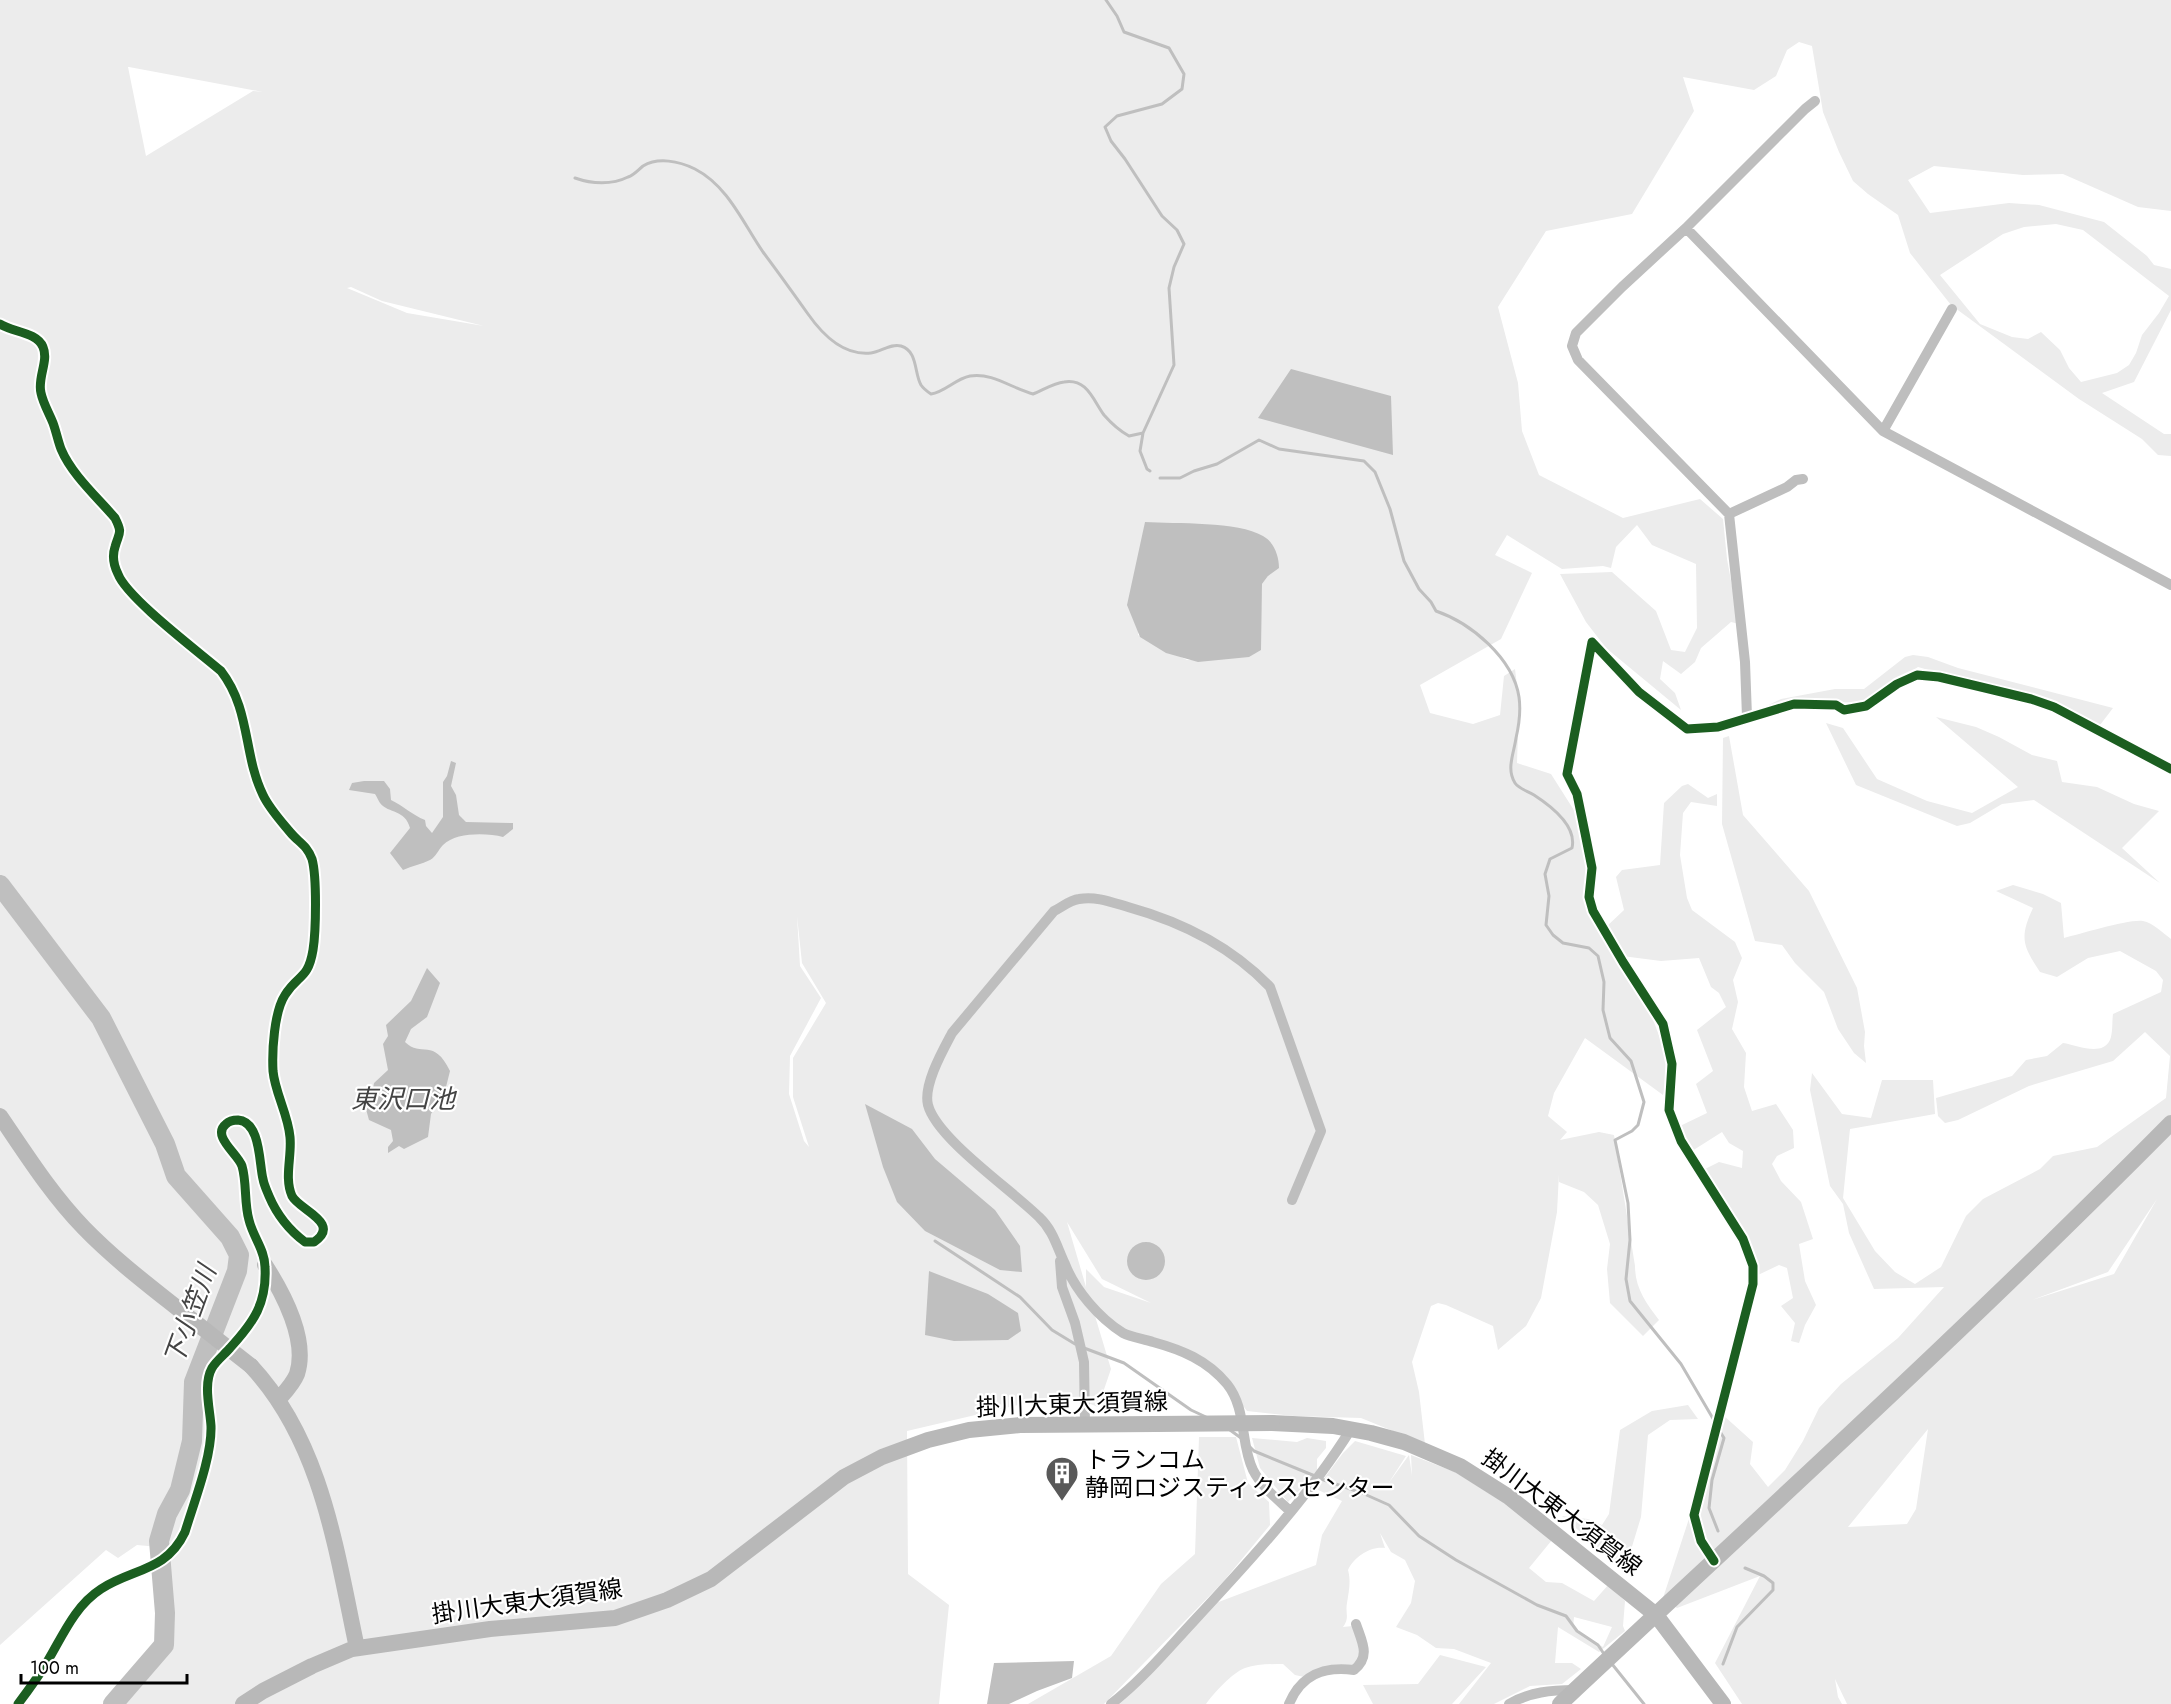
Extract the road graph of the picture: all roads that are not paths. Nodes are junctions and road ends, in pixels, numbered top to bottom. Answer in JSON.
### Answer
{"nodes":[{"id":1,"x":1815,"y":101,"type":"dead end"},
{"id":2,"x":1686,"y":228,"type":"junction"},
{"id":3,"x":1952,"y":309,"type":"dead end"},
{"id":4,"x":0,"y":324,"type":"edge"},
{"id":5,"x":1883,"y":430,"type":"junction"},
{"id":6,"x":1803,"y":479,"type":"dead end"},
{"id":7,"x":1729,"y":514,"type":"junction"},
{"id":8,"x":2171,"y":585,"type":"edge"},
{"id":9,"x":1748,"y":717,"type":"junction"},
{"id":10,"x":2171,"y":769,"type":"edge"},
{"id":11,"x":0,"y":1116,"type":"edge"},
{"id":12,"x":2171,"y":1123,"type":"edge"},
{"id":13,"x":1292,"y":1200,"type":"dead end"},
{"id":14,"x":1060,"y":1252,"type":"junction"},
{"id":15,"x":265,"y":1265,"type":"junction"},
{"id":16,"x":278,"y":1400,"type":"junction"},
{"id":17,"x":1085,"y":1425,"type":"junction"},
{"id":18,"x":1351,"y":1429,"type":"junction"},
{"id":19,"x":1290,"y":1511,"type":"junction"},
{"id":20,"x":1714,"y":1561,"type":"junction"},
{"id":21,"x":1656,"y":1615,"type":"junction"},
{"id":22,"x":1356,"y":1624,"type":"dead end"},
{"id":23,"x":357,"y":1648,"type":"junction"},
{"id":24,"x":1575,"y":1690,"type":"junction"},
{"id":25,"x":18,"y":1704,"type":"edge"},
{"id":26,"x":243,"y":1704,"type":"edge"},
{"id":27,"x":1111,"y":1704,"type":"edge"},
{"id":28,"x":1288,"y":1704,"type":"edge"},
{"id":29,"x":1509,"y":1704,"type":"edge"},
{"id":30,"x":1560,"y":1704,"type":"edge"},
{"id":31,"x":1723,"y":1704,"type":"edge"}],
"edges":[{"from":1,"to":2,"type":"street"},
{"from":2,"to":5,"type":"street"},
{"from":2,"to":7,"type":"street"},
{"from":3,"to":5,"type":"street"},
{"from":4,"to":15,"type":"street"},
{"from":5,"to":8,"type":"street"},
{"from":6,"to":7,"type":"street"},
{"from":7,"to":9,"type":"street"},
{"from":9,"to":10,"type":"street"},
{"from":9,"to":20,"type":"street"},
{"from":11,"to":16,"type":"main road","bridge":true},
{"from":12,"to":20,"type":"main road"},
{"from":13,"to":14,"type":"street"},
{"from":14,"to":17,"type":"street"},
{"from":14,"to":19,"type":"street"},
{"from":15,"to":16,"type":"main road"},
{"from":15,"to":25,"type":"street"},
{"from":16,"to":23,"type":"main road"},
{"from":17,"to":18,"type":"main road","name":"掛川大東大須賀線","bridge":true},
{"from":17,"to":23,"type":"main road","name":"掛川大東大須賀線"},
{"from":18,"to":19,"type":"street"},
{"from":18,"to":21,"type":"main road","name":"掛川大東大須賀線"},
{"from":19,"to":27,"type":"street"},
{"from":20,"to":21,"type":"main road"},
{"from":21,"to":24,"type":"main road"},
{"from":21,"to":31,"type":"main road","name":"掛川大東大須賀線"},
{"from":22,"to":28,"type":"street"},
{"from":23,"to":26,"type":"main road","name":"掛川大東大須賀線"},
{"from":24,"to":29,"type":"street"},
{"from":24,"to":30,"type":"main road"}]}
